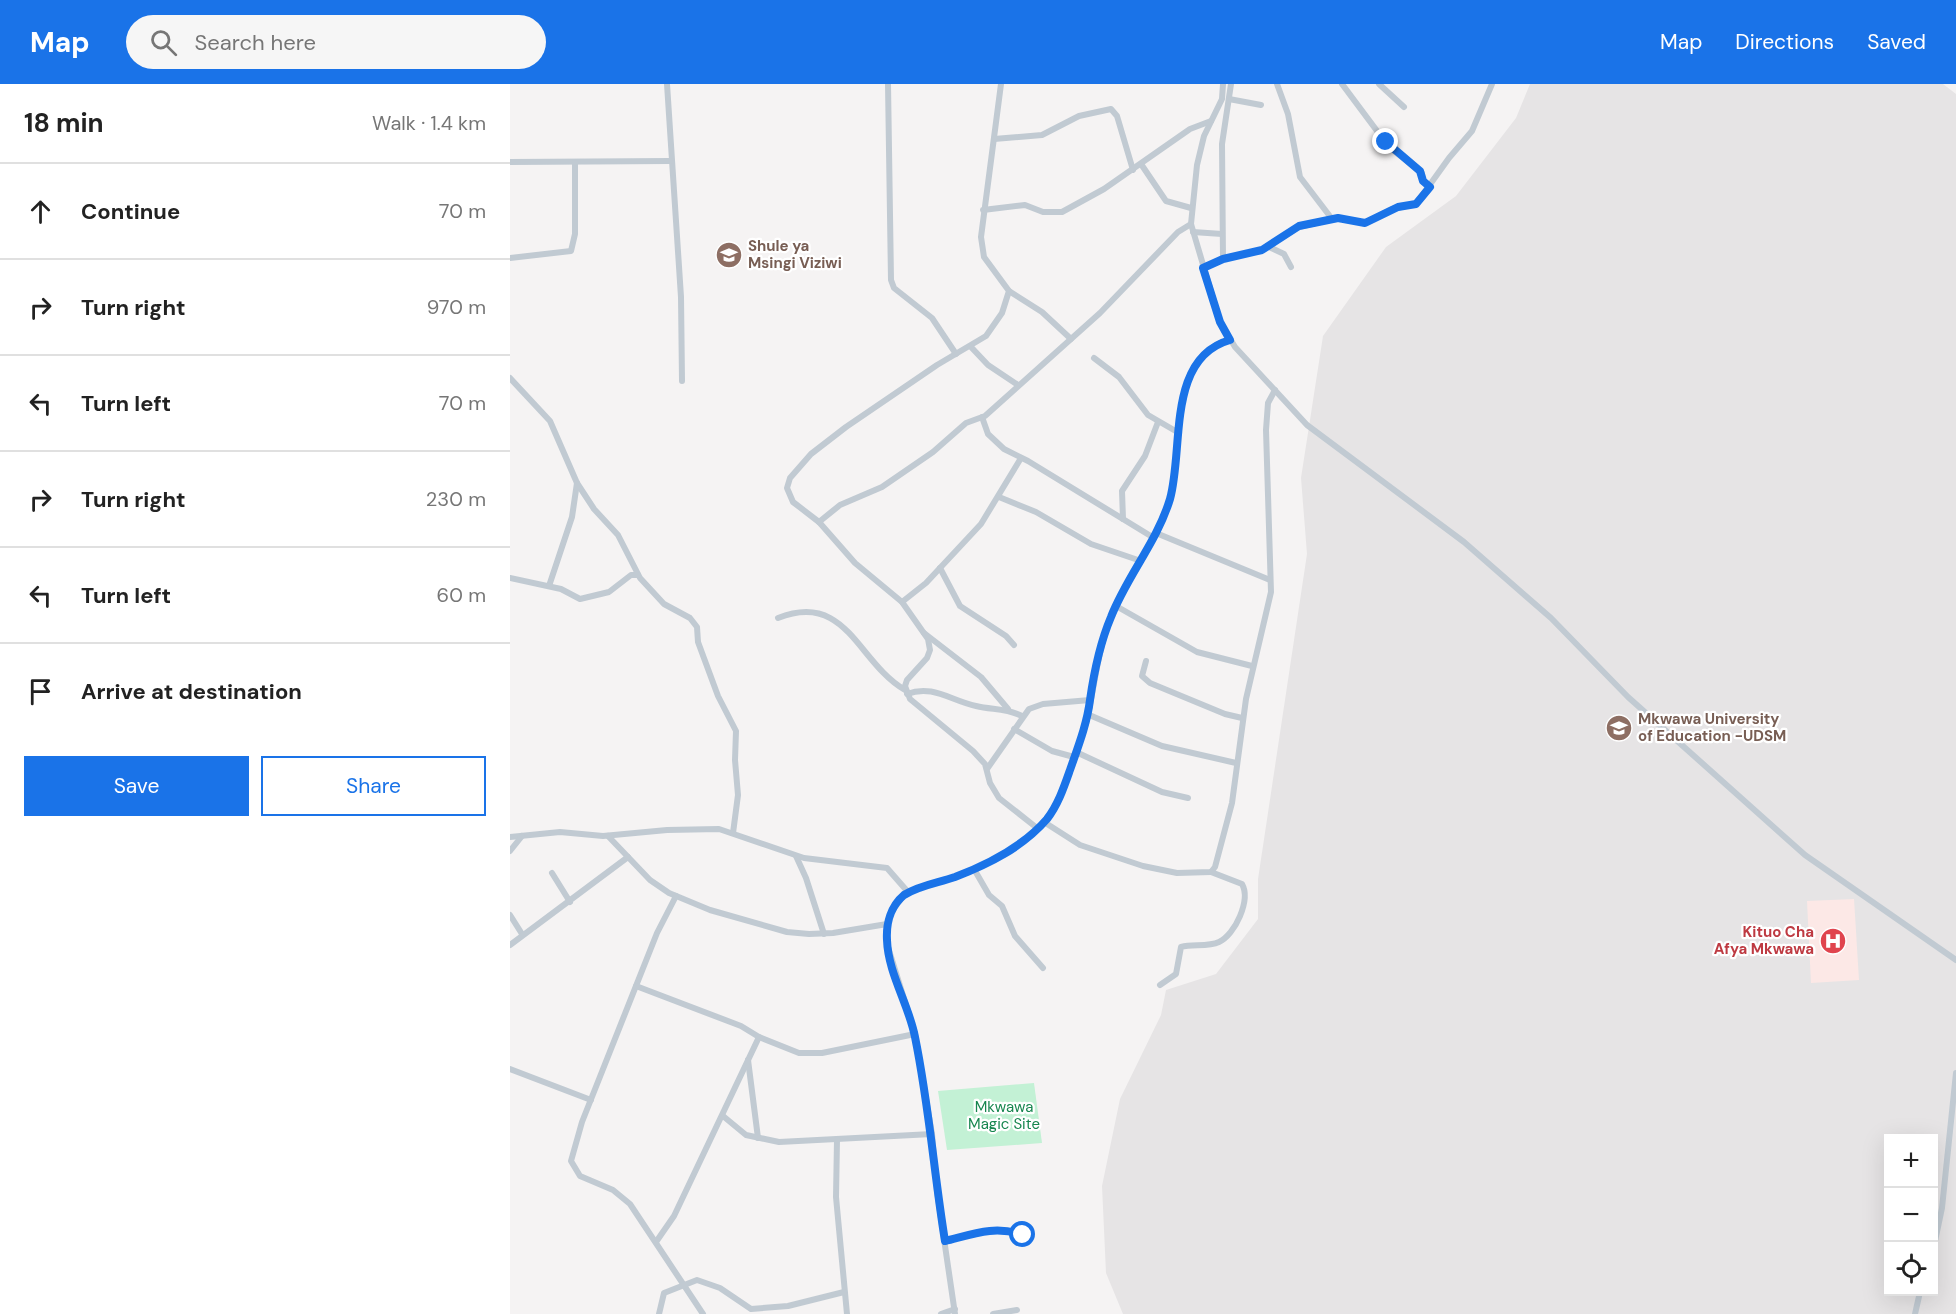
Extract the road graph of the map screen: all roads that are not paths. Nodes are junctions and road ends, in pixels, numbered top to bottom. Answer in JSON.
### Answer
{"nodes":[{"id":1,"x":667,"y":84,"type":"edge"},
{"id":2,"x":888,"y":84,"type":"edge"},
{"id":3,"x":1000,"y":84,"type":"edge"},
{"id":4,"x":1223,"y":84,"type":"edge"},
{"id":5,"x":1232,"y":84,"type":"edge"},
{"id":6,"x":1277,"y":84,"type":"edge"},
{"id":7,"x":1342,"y":84,"type":"edge"},
{"id":8,"x":1379,"y":84,"type":"edge"},
{"id":9,"x":1492,"y":84,"type":"edge"},
{"id":10,"x":1229,"y":99,"type":"junction"},
{"id":11,"x":1261,"y":105,"type":"dead end"},
{"id":12,"x":1404,"y":107,"type":"dead end"},
{"id":13,"x":1211,"y":121,"type":"junction"},
{"id":14,"x":994,"y":139,"type":"junction"},
{"id":15,"x":670,"y":161,"type":"junction"},
{"id":16,"x":510,"y":162,"type":"edge"},
{"id":17,"x":575,"y":163,"type":"junction"},
{"id":18,"x":1141,"y":164,"type":"junction"},
{"id":19,"x":1133,"y":170,"type":"junction"},
{"id":20,"x":1430,"y":187,"type":"junction"},
{"id":21,"x":1191,"y":208,"type":"junction"},
{"id":22,"x":983,"y":210,"type":"junction"},
{"id":23,"x":1332,"y":219,"type":"junction"},
{"id":24,"x":1191,"y":224,"type":"junction"},
{"id":25,"x":1193,"y":232,"type":"junction"},
{"id":26,"x":1222,"y":234,"type":"junction"},
{"id":27,"x":1267,"y":246,"type":"junction"},
{"id":28,"x":510,"y":258,"type":"edge"},
{"id":29,"x":1223,"y":259,"type":"junction"},
{"id":30,"x":1291,"y":267,"type":"dead end"},
{"id":31,"x":1203,"y":268,"type":"junction"},
{"id":32,"x":1009,"y":291,"type":"junction"},
{"id":33,"x":1071,"y":339,"type":"junction"},
{"id":34,"x":1230,"y":340,"type":"junction"},
{"id":35,"x":971,"y":347,"type":"junction"},
{"id":36,"x":956,"y":354,"type":"junction"},
{"id":37,"x":1094,"y":358,"type":"dead end"},
{"id":38,"x":510,"y":378,"type":"edge"},
{"id":39,"x":682,"y":381,"type":"dead end"},
{"id":40,"x":1018,"y":385,"type":"junction"},
{"id":41,"x":1275,"y":390,"type":"junction"},
{"id":42,"x":982,"y":417,"type":"junction"},
{"id":43,"x":1158,"y":422,"type":"junction"},
{"id":44,"x":1179,"y":433,"type":"junction"},
{"id":45,"x":1021,"y":458,"type":"junction"},
{"id":46,"x":577,"y":483,"type":"junction"},
{"id":47,"x":999,"y":497,"type":"junction"},
{"id":48,"x":1123,"y":519,"type":"junction"},
{"id":49,"x":819,"y":522,"type":"junction"},
{"id":50,"x":1155,"y":535,"type":"junction"},
{"id":51,"x":1141,"y":561,"type":"junction"},
{"id":52,"x":940,"y":568,"type":"junction"},
{"id":53,"x":638,"y":575,"type":"junction"},
{"id":54,"x":510,"y":578,"type":"edge"},
{"id":55,"x":1270,"y":580,"type":"junction"},
{"id":56,"x":549,"y":586,"type":"junction"},
{"id":57,"x":902,"y":602,"type":"junction"},
{"id":58,"x":1116,"y":606,"type":"junction"},
{"id":59,"x":778,"y":618,"type":"dead end"},
{"id":60,"x":924,"y":632,"type":"junction"},
{"id":61,"x":1014,"y":645,"type":"dead end"},
{"id":62,"x":1146,"y":661,"type":"dead end"},
{"id":63,"x":1252,"y":666,"type":"junction"},
{"id":64,"x":906,"y":692,"type":"junction"},
{"id":65,"x":1090,"y":700,"type":"junction"},
{"id":66,"x":1008,"y":709,"type":"junction"},
{"id":67,"x":1087,"y":714,"type":"junction"},
{"id":68,"x":1022,"y":716,"type":"junction"},
{"id":69,"x":1242,"y":718,"type":"junction"},
{"id":70,"x":1014,"y":729,"type":"junction"},
{"id":71,"x":1075,"y":754,"type":"junction"},
{"id":72,"x":1236,"y":763,"type":"junction"},
{"id":73,"x":987,"y":769,"type":"junction"},
{"id":74,"x":1188,"y":798,"type":"dead end"},
{"id":75,"x":1044,"y":822,"type":"junction"},
{"id":76,"x":1037,"y":828,"type":"junction"},
{"id":77,"x":733,"y":833,"type":"junction"},
{"id":78,"x":511,"y":835,"type":"edge"},
{"id":79,"x":523,"y":836,"type":"junction"},
{"id":80,"x":608,"y":836,"type":"junction"},
{"id":81,"x":510,"y":851,"type":"edge"},
{"id":82,"x":796,"y":855,"type":"junction"},
{"id":83,"x":628,"y":857,"type":"junction"},
{"id":84,"x":974,"y":869,"type":"junction"},
{"id":85,"x":1211,"y":872,"type":"junction"},
{"id":86,"x":552,"y":873,"type":"dead end"},
{"id":87,"x":908,"y":892,"type":"junction"},
{"id":88,"x":676,"y":896,"type":"junction"},
{"id":89,"x":570,"y":902,"type":"junction"},
{"id":90,"x":510,"y":915,"type":"edge"},
{"id":91,"x":887,"y":924,"type":"junction"},
{"id":92,"x":522,"y":934,"type":"junction"},
{"id":93,"x":824,"y":934,"type":"junction"},
{"id":94,"x":510,"y":945,"type":"edge"},
{"id":95,"x":1956,"y":960,"type":"edge"},
{"id":96,"x":1042,"y":968,"type":"dead end"},
{"id":97,"x":1160,"y":985,"type":"dead end"},
{"id":98,"x":636,"y":986,"type":"junction"},
{"id":99,"x":915,"y":1034,"type":"junction"},
{"id":100,"x":759,"y":1037,"type":"junction"},
{"id":101,"x":748,"y":1060,"type":"junction"},
{"id":102,"x":510,"y":1069,"type":"edge"},
{"id":103,"x":1956,"y":1073,"type":"edge"},
{"id":104,"x":591,"y":1100,"type":"junction"},
{"id":105,"x":723,"y":1116,"type":"junction"},
{"id":106,"x":932,"y":1134,"type":"junction"},
{"id":107,"x":758,"y":1138,"type":"junction"},
{"id":108,"x":837,"y":1140,"type":"junction"},
{"id":109,"x":1023,"y":1235,"type":"dead end"},
{"id":110,"x":945,"y":1241,"type":"junction"},
{"id":111,"x":656,"y":1242,"type":"junction"},
{"id":112,"x":1935,"y":1242,"type":"edge"},
{"id":113,"x":684,"y":1283,"type":"junction"},
{"id":114,"x":844,"y":1292,"type":"junction"},
{"id":115,"x":1919,"y":1296,"type":"edge"},
{"id":116,"x":1017,"y":1310,"type":"dead end"},
{"id":117,"x":955,"y":1312,"type":"edge"},
{"id":118,"x":659,"y":1314,"type":"edge"},
{"id":119,"x":703,"y":1314,"type":"edge"},
{"id":120,"x":847,"y":1314,"type":"edge"},
{"id":121,"x":941,"y":1314,"type":"edge"},
{"id":122,"x":993,"y":1314,"type":"edge"},
{"id":123,"x":1915,"y":1314,"type":"edge"}],
"edges":[{"from":1,"to":15,"type":"street"},
{"from":2,"to":36,"type":"street"},
{"from":3,"to":14,"type":"street"},
{"from":4,"to":13,"type":"street"},
{"from":5,"to":10,"type":"street"},
{"from":6,"to":23,"type":"street"},
{"from":7,"to":20,"type":"street"},
{"from":8,"to":12,"type":"street"},
{"from":9,"to":20,"type":"street"},
{"from":10,"to":11,"type":"street"},
{"from":10,"to":26,"type":"street"},
{"from":13,"to":18,"type":"street"},
{"from":13,"to":21,"type":"street"},
{"from":14,"to":19,"type":"street"},
{"from":14,"to":22,"type":"street"},
{"from":15,"to":17,"type":"street"},
{"from":15,"to":39,"type":"street"},
{"from":16,"to":17,"type":"street"},
{"from":17,"to":28,"type":"street"},
{"from":18,"to":19,"type":"street"},
{"from":18,"to":21,"type":"street"},
{"from":19,"to":22,"type":"street"},
{"from":20,"to":23,"type":"street"},
{"from":21,"to":24,"type":"street"},
{"from":22,"to":32,"type":"street"},
{"from":23,"to":27,"type":"street"},
{"from":24,"to":25,"type":"street"},
{"from":24,"to":33,"type":"street"},
{"from":25,"to":26,"type":"street"},
{"from":25,"to":31,"type":"street"},
{"from":26,"to":29,"type":"street"},
{"from":27,"to":29,"type":"street"},
{"from":27,"to":30,"type":"street"},
{"from":29,"to":31,"type":"street"},
{"from":31,"to":34,"type":"street"},
{"from":32,"to":33,"type":"street"},
{"from":32,"to":35,"type":"street"},
{"from":33,"to":40,"type":"street"},
{"from":34,"to":41,"type":"street"},
{"from":34,"to":44,"type":"street"},
{"from":35,"to":36,"type":"street"},
{"from":35,"to":40,"type":"street"},
{"from":36,"to":49,"type":"street"},
{"from":37,"to":43,"type":"street"},
{"from":38,"to":46,"type":"street"},
{"from":40,"to":42,"type":"street"},
{"from":41,"to":55,"type":"street"},
{"from":41,"to":95,"type":"street"},
{"from":42,"to":45,"type":"street"},
{"from":42,"to":49,"type":"street"},
{"from":43,"to":44,"type":"street"},
{"from":43,"to":48,"type":"street"},
{"from":44,"to":50,"type":"street"},
{"from":45,"to":47,"type":"street"},
{"from":45,"to":48,"type":"street"},
{"from":46,"to":53,"type":"street"},
{"from":46,"to":56,"type":"street"},
{"from":47,"to":51,"type":"street"},
{"from":47,"to":52,"type":"street"},
{"from":48,"to":50,"type":"street"},
{"from":49,"to":57,"type":"street"},
{"from":50,"to":51,"type":"street"},
{"from":50,"to":55,"type":"street"},
{"from":51,"to":58,"type":"street"},
{"from":52,"to":57,"type":"street"},
{"from":52,"to":61,"type":"street"},
{"from":53,"to":56,"type":"street"},
{"from":53,"to":77,"type":"street"},
{"from":54,"to":56,"type":"street"},
{"from":55,"to":63,"type":"street"},
{"from":57,"to":60,"type":"street"},
{"from":58,"to":63,"type":"street"},
{"from":58,"to":65,"type":"street"},
{"from":59,"to":64,"type":"street"},
{"from":60,"to":64,"type":"street"},
{"from":60,"to":66,"type":"street"},
{"from":62,"to":69,"type":"street"},
{"from":63,"to":69,"type":"street"},
{"from":64,"to":66,"type":"street"},
{"from":64,"to":73,"type":"street"},
{"from":65,"to":67,"type":"street"},
{"from":65,"to":68,"type":"street"},
{"from":66,"to":68,"type":"street"},
{"from":67,"to":71,"type":"street"},
{"from":67,"to":72,"type":"street"},
{"from":68,"to":70,"type":"street"},
{"from":69,"to":72,"type":"street"},
{"from":70,"to":71,"type":"street"},
{"from":70,"to":73,"type":"street"},
{"from":71,"to":74,"type":"street"},
{"from":71,"to":75,"type":"street"},
{"from":72,"to":85,"type":"street"},
{"from":73,"to":76,"type":"street"},
{"from":75,"to":76,"type":"street"},
{"from":75,"to":85,"type":"street"},
{"from":76,"to":84,"type":"street"},
{"from":77,"to":80,"type":"street"},
{"from":77,"to":82,"type":"street"},
{"from":78,"to":79,"type":"street"},
{"from":79,"to":80,"type":"street"},
{"from":79,"to":81,"type":"street"},
{"from":80,"to":83,"type":"street"},
{"from":82,"to":87,"type":"street"},
{"from":82,"to":93,"type":"street"},
{"from":83,"to":88,"type":"street"},
{"from":83,"to":89,"type":"street"},
{"from":84,"to":87,"type":"street"},
{"from":84,"to":96,"type":"street"},
{"from":85,"to":97,"type":"street"},
{"from":86,"to":89,"type":"street"},
{"from":87,"to":91,"type":"street"},
{"from":88,"to":93,"type":"street"},
{"from":88,"to":98,"type":"street"},
{"from":89,"to":92,"type":"street"},
{"from":90,"to":92,"type":"street"},
{"from":91,"to":93,"type":"street"},
{"from":91,"to":99,"type":"street"},
{"from":92,"to":94,"type":"street"},
{"from":98,"to":100,"type":"street"},
{"from":98,"to":104,"type":"street"},
{"from":99,"to":100,"type":"street"},
{"from":99,"to":106,"type":"street"},
{"from":100,"to":101,"type":"street"},
{"from":101,"to":105,"type":"street"},
{"from":101,"to":107,"type":"street"},
{"from":102,"to":104,"type":"street"},
{"from":103,"to":112,"type":"street"},
{"from":104,"to":111,"type":"street"},
{"from":105,"to":107,"type":"street"},
{"from":105,"to":111,"type":"street"},
{"from":106,"to":108,"type":"street"},
{"from":106,"to":110,"type":"street"},
{"from":107,"to":108,"type":"street"},
{"from":108,"to":114,"type":"street"},
{"from":109,"to":110,"type":"street"},
{"from":110,"to":117,"type":"street"},
{"from":111,"to":113,"type":"street"},
{"from":113,"to":114,"type":"street"},
{"from":113,"to":118,"type":"street"},
{"from":113,"to":119,"type":"street"},
{"from":114,"to":120,"type":"street"},
{"from":115,"to":123,"type":"street"},
{"from":116,"to":122,"type":"street"},
{"from":117,"to":121,"type":"street"}]}
